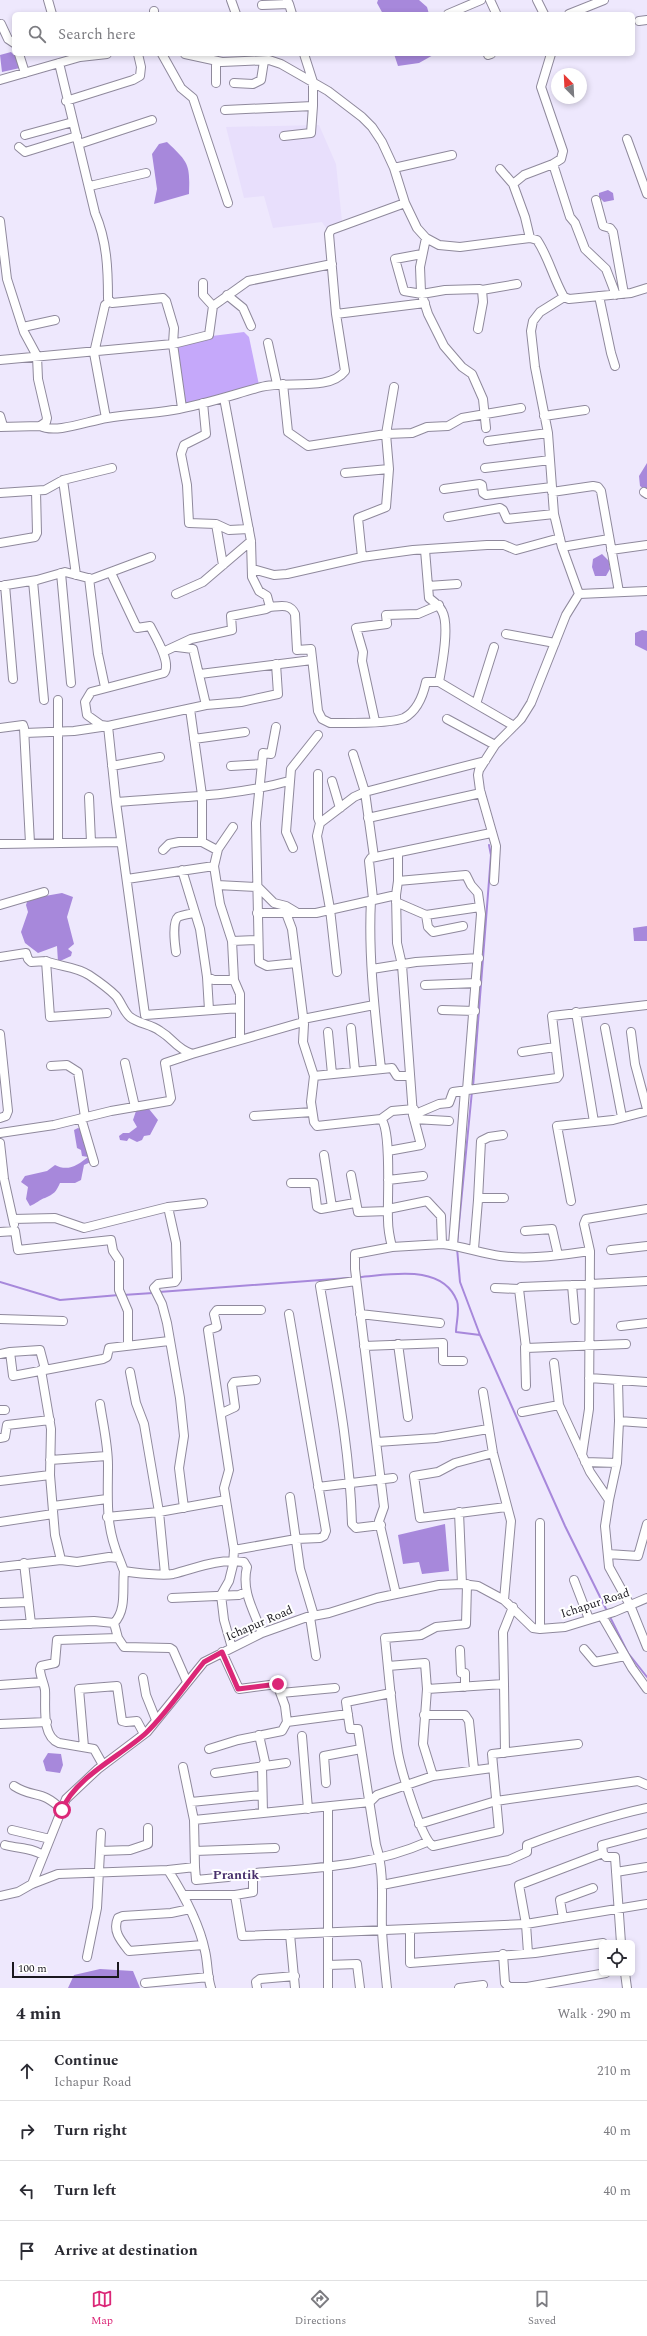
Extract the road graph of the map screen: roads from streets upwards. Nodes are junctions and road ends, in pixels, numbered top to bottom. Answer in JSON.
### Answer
{"nodes":[{"id":1,"x":48,"y":0,"type":"edge"},
{"id":2,"x":231,"y":0,"type":"edge"},
{"id":3,"x":481,"y":0,"type":"edge"},
{"id":4,"x":490,"y":0,"type":"edge"},
{"id":5,"x":537,"y":0,"type":"edge"},
{"id":6,"x":604,"y":0,"type":"edge"},
{"id":7,"x":288,"y":2,"type":"edge"},
{"id":8,"x":262,"y":5,"type":"dead end"},
{"id":9,"x":51,"y":12,"type":"edge"},
{"id":10,"x":235,"y":12,"type":"edge"},
{"id":11,"x":291,"y":12,"type":"edge"},
{"id":12,"x":453,"y":12,"type":"edge"},
{"id":13,"x":496,"y":12,"type":"edge"},
{"id":14,"x":543,"y":12,"type":"edge"},
{"id":15,"x":574,"y":12,"type":"edge"},
{"id":16,"x":1,"y":24,"type":"edge"},
{"id":17,"x":12,"y":41,"type":"edge"},
{"id":18,"x":20,"y":56,"type":"edge"},
{"id":19,"x":89,"y":56,"type":"edge"},
{"id":20,"x":138,"y":56,"type":"edge"},
{"id":21,"x":163,"y":56,"type":"edge"},
{"id":22,"x":194,"y":56,"type":"edge"},
{"id":23,"x":305,"y":56,"type":"edge"},
{"id":24,"x":550,"y":56,"type":"edge"},
{"id":25,"x":243,"y":58,"type":"edge"},
{"id":26,"x":267,"y":58,"type":"edge"},
{"id":27,"x":63,"y":59,"type":"edge"},
{"id":28,"x":216,"y":61,"type":"junction"},
{"id":29,"x":25,"y":73,"type":"junction"},
{"id":30,"x":0,"y":80,"type":"edge"},
{"id":31,"x":313,"y":82,"type":"junction"},
{"id":32,"x":216,"y":83,"type":"dead end"},
{"id":33,"x":234,"y":83,"type":"dead end"},
{"id":34,"x":66,"y":101,"type":"junction"},
{"id":35,"x":313,"y":106,"type":"junction"},
{"id":36,"x":225,"y":110,"type":"dead end"},
{"id":37,"x":152,"y":120,"type":"dead end"},
{"id":38,"x":73,"y":122,"type":"junction"},
{"id":39,"x":25,"y":135,"type":"dead end"},
{"id":40,"x":284,"y":136,"type":"dead end"},
{"id":41,"x":627,"y":139,"type":"dead end"},
{"id":42,"x":78,"y":140,"type":"junction"},
{"id":43,"x":19,"y":147,"type":"dead end"},
{"id":44,"x":452,"y":154,"type":"dead end"},
{"id":45,"x":553,"y":164,"type":"junction"},
{"id":46,"x":394,"y":168,"type":"junction"},
{"id":47,"x":500,"y":168,"type":"dead end"},
{"id":48,"x":146,"y":173,"type":"dead end"},
{"id":49,"x":513,"y":184,"type":"junction"},
{"id":50,"x":90,"y":186,"type":"junction"},
{"id":51,"x":647,"y":194,"type":"edge"},
{"id":52,"x":596,"y":200,"type":"dead end"},
{"id":53,"x":228,"y":203,"type":"dead end"},
{"id":54,"x":405,"y":203,"type":"junction"},
{"id":55,"x":0,"y":221,"type":"edge"},
{"id":56,"x":426,"y":238,"type":"junction"},
{"id":57,"x":530,"y":238,"type":"junction"},
{"id":58,"x":2,"y":244,"type":"edge"},
{"id":59,"x":422,"y":254,"type":"junction"},
{"id":60,"x":332,"y":264,"type":"junction"},
{"id":61,"x":4,"y":279,"type":"edge"},
{"id":62,"x":203,"y":283,"type":"dead end"},
{"id":63,"x":517,"y":284,"type":"dead end"},
{"id":64,"x":647,"y":288,"type":"edge"},
{"id":65,"x":482,"y":290,"type":"junction"},
{"id":66,"x":422,"y":294,"type":"junction"},
{"id":67,"x":620,"y":294,"type":"junction"},
{"id":68,"x":227,"y":295,"type":"junction"},
{"id":69,"x":599,"y":296,"type":"junction"},
{"id":70,"x":564,"y":297,"type":"junction"},
{"id":71,"x":110,"y":301,"type":"junction"},
{"id":72,"x":425,"y":303,"type":"junction"},
{"id":73,"x":213,"y":306,"type":"junction"},
{"id":74,"x":336,"y":314,"type":"junction"},
{"id":75,"x":55,"y":320,"type":"dead end"},
{"id":76,"x":251,"y":326,"type":"dead end"},
{"id":77,"x":23,"y":327,"type":"junction"},
{"id":78,"x":478,"y":329,"type":"dead end"},
{"id":79,"x":268,"y":343,"type":"dead end"},
{"id":80,"x":173,"y":344,"type":"junction"},
{"id":81,"x":94,"y":353,"type":"junction"},
{"id":82,"x":37,"y":356,"type":"junction"},
{"id":83,"x":0,"y":360,"type":"edge"},
{"id":84,"x":615,"y":366,"type":"dead end"},
{"id":85,"x":280,"y":384,"type":"junction"},
{"id":86,"x":394,"y":387,"type":"dead end"},
{"id":87,"x":224,"y":398,"type":"junction"},
{"id":88,"x":203,"y":403,"type":"junction"},
{"id":89,"x":182,"y":408,"type":"junction"},
{"id":90,"x":521,"y":408,"type":"dead end"},
{"id":91,"x":585,"y":410,"type":"dead end"},
{"id":92,"x":485,"y":414,"type":"junction"},
{"id":93,"x":0,"y":416,"type":"edge"},
{"id":94,"x":544,"y":416,"type":"junction"},
{"id":95,"x":106,"y":418,"type":"junction"},
{"id":96,"x":2,"y":426,"type":"edge"},
{"id":97,"x":40,"y":426,"type":"junction"},
{"id":98,"x":486,"y":428,"type":"dead end"},
{"id":99,"x":548,"y":433,"type":"junction"},
{"id":100,"x":386,"y":434,"type":"junction"},
{"id":101,"x":488,"y":440,"type":"dead end"},
{"id":102,"x":550,"y":460,"type":"junction"},
{"id":103,"x":112,"y":468,"type":"dead end"},
{"id":104,"x":485,"y":468,"type":"dead end"},
{"id":105,"x":389,"y":469,"type":"junction"},
{"id":106,"x":345,"y":473,"type":"dead end"},
{"id":107,"x":63,"y":480,"type":"junction"},
{"id":108,"x":444,"y":489,"type":"dead end"},
{"id":109,"x":552,"y":490,"type":"junction"},
{"id":110,"x":36,"y":491,"type":"junction"},
{"id":111,"x":0,"y":493,"type":"edge"},
{"id":112,"x":554,"y":514,"type":"junction"},
{"id":113,"x":448,"y":517,"type":"dead end"},
{"id":114,"x":216,"y":524,"type":"junction"},
{"id":115,"x":249,"y":529,"type":"junction"},
{"id":116,"x":560,"y":538,"type":"junction"},
{"id":117,"x":609,"y":539,"type":"junction"},
{"id":118,"x":251,"y":541,"type":"junction"},
{"id":119,"x":0,"y":543,"type":"edge"},
{"id":120,"x":647,"y":545,"type":"edge"},
{"id":121,"x":562,"y":547,"type":"junction"},
{"id":122,"x":425,"y":550,"type":"junction"},
{"id":123,"x":612,"y":550,"type":"junction"},
{"id":124,"x":151,"y":556,"type":"dead end"},
{"id":125,"x":362,"y":557,"type":"junction"},
{"id":126,"x":223,"y":565,"type":"junction"},
{"id":127,"x":252,"y":569,"type":"junction"},
{"id":128,"x":61,"y":573,"type":"junction"},
{"id":129,"x":110,"y":573,"type":"junction"},
{"id":130,"x":76,"y":575,"type":"junction"},
{"id":131,"x":89,"y":578,"type":"junction"},
{"id":132,"x":33,"y":581,"type":"junction"},
{"id":133,"x":457,"y":584,"type":"dead end"},
{"id":134,"x":2,"y":586,"type":"edge"},
{"id":135,"x":428,"y":586,"type":"junction"},
{"id":136,"x":647,"y":591,"type":"edge"},
{"id":137,"x":619,"y":592,"type":"junction"},
{"id":138,"x":176,"y":594,"type":"dead end"},
{"id":139,"x":578,"y":594,"type":"junction"},
{"id":140,"x":439,"y":605,"type":"junction"},
{"id":141,"x":270,"y":607,"type":"junction"},
{"id":142,"x":506,"y":634,"type":"dead end"},
{"id":143,"x":555,"y":643,"type":"junction"},
{"id":144,"x":178,"y":647,"type":"junction"},
{"id":145,"x":494,"y":647,"type":"dead end"},
{"id":146,"x":163,"y":652,"type":"junction"},
{"id":147,"x":312,"y":660,"type":"junction"},
{"id":148,"x":276,"y":664,"type":"junction"},
{"id":149,"x":200,"y":674,"type":"junction"},
{"id":150,"x":12,"y":679,"type":"dead end"},
{"id":151,"x":439,"y":682,"type":"junction"},
{"id":152,"x":71,"y":683,"type":"dead end"},
{"id":153,"x":105,"y":687,"type":"junction"},
{"id":154,"x":44,"y":700,"type":"dead end"},
{"id":155,"x":58,"y":700,"type":"dead end"},
{"id":156,"x":476,"y":704,"type":"junction"},
{"id":157,"x":206,"y":705,"type":"junction"},
{"id":158,"x":190,"y":709,"type":"junction"},
{"id":159,"x":447,"y":719,"type":"dead end"},
{"id":160,"x":375,"y":721,"type":"junction"},
{"id":161,"x":108,"y":726,"type":"junction"},
{"id":162,"x":514,"y":726,"type":"junction"},
{"id":163,"x":276,"y":727,"type":"dead end"},
{"id":164,"x":0,"y":728,"type":"edge"},
{"id":165,"x":58,"y":732,"type":"junction"},
{"id":166,"x":245,"y":732,"type":"dead end"},
{"id":167,"x":24,"y":733,"type":"junction"},
{"id":168,"x":318,"y":735,"type":"dead end"},
{"id":169,"x":194,"y":739,"type":"junction"},
{"id":170,"x":495,"y":745,"type":"junction"},
{"id":171,"x":353,"y":754,"type":"dead end"},
{"id":172,"x":160,"y":757,"type":"dead end"},
{"id":173,"x":485,"y":761,"type":"junction"},
{"id":174,"x":262,"y":764,"type":"junction"},
{"id":175,"x":112,"y":766,"type":"junction"},
{"id":176,"x":231,"y":766,"type":"dead end"},
{"id":177,"x":318,"y":774,"type":"dead end"},
{"id":178,"x":289,"y":781,"type":"junction"},
{"id":179,"x":332,"y":781,"type":"dead end"},
{"id":180,"x":260,"y":788,"type":"junction"},
{"id":181,"x":365,"y":792,"type":"junction"},
{"id":182,"x":480,"y":793,"type":"junction"},
{"id":183,"x":202,"y":795,"type":"junction"},
{"id":184,"x":89,"y":797,"type":"dead end"},
{"id":185,"x":116,"y":802,"type":"junction"},
{"id":186,"x":340,"y":808,"type":"junction"},
{"id":187,"x":368,"y":818,"type":"junction"},
{"id":188,"x":320,"y":823,"type":"junction"},
{"id":189,"x":233,"y":827,"type":"dead end"},
{"id":190,"x":491,"y":833,"type":"junction"},
{"id":191,"x":91,"y":842,"type":"junction"},
{"id":192,"x":122,"y":842,"type":"junction"},
{"id":193,"x":202,"y":842,"type":"junction"},
{"id":194,"x":30,"y":843,"type":"junction"},
{"id":195,"x":58,"y":843,"type":"junction"},
{"id":196,"x":0,"y":844,"type":"edge"},
{"id":197,"x":293,"y":848,"type":"dead end"},
{"id":198,"x":163,"y":850,"type":"dead end"},
{"id":199,"x":217,"y":850,"type":"junction"},
{"id":200,"x":398,"y":854,"type":"junction"},
{"id":201,"x":374,"y":858,"type":"junction"},
{"id":202,"x":214,"y":866,"type":"junction"},
{"id":203,"x":182,"y":870,"type":"junction"},
{"id":204,"x":127,"y":879,"type":"junction"},
{"id":205,"x":398,"y":881,"type":"junction"},
{"id":206,"x":494,"y":881,"type":"dead end"},
{"id":207,"x":217,"y":884,"type":"junction"},
{"id":208,"x":258,"y":887,"type":"junction"},
{"id":209,"x":44,"y":892,"type":"dead end"},
{"id":210,"x":372,"y":899,"type":"junction"},
{"id":211,"x":396,"y":899,"type":"junction"},
{"id":212,"x":0,"y":905,"type":"edge"},
{"id":213,"x":480,"y":907,"type":"junction"},
{"id":214,"x":330,"y":909,"type":"junction"},
{"id":215,"x":194,"y":912,"type":"junction"},
{"id":216,"x":296,"y":912,"type":"junction"},
{"id":217,"x":257,"y":913,"type":"junction"},
{"id":218,"x":286,"y":913,"type":"junction"},
{"id":219,"x":426,"y":915,"type":"junction"},
{"id":220,"x":463,"y":926,"type":"dead end"},
{"id":221,"x":232,"y":940,"type":"junction"},
{"id":222,"x":258,"y":940,"type":"junction"},
{"id":223,"x":176,"y":952,"type":"dead end"},
{"id":224,"x":0,"y":957,"type":"edge"},
{"id":225,"x":479,"y":958,"type":"junction"},
{"id":226,"x":46,"y":962,"type":"junction"},
{"id":227,"x":296,"y":963,"type":"junction"},
{"id":228,"x":402,"y":965,"type":"junction"},
{"id":229,"x":372,"y":968,"type":"junction"},
{"id":230,"x":336,"y":972,"type":"dead end"},
{"id":231,"x":207,"y":977,"type":"junction"},
{"id":232,"x":234,"y":980,"type":"junction"},
{"id":233,"x":477,"y":983,"type":"junction"},
{"id":234,"x":425,"y":985,"type":"dead end"},
{"id":235,"x":374,"y":1005,"type":"junction"},
{"id":236,"x":647,"y":1005,"type":"edge"},
{"id":237,"x":240,"y":1008,"type":"junction"},
{"id":238,"x":209,"y":1010,"type":"junction"},
{"id":239,"x":442,"y":1010,"type":"dead end"},
{"id":240,"x":475,"y":1011,"type":"junction"},
{"id":241,"x":576,"y":1012,"type":"junction"},
{"id":242,"x":107,"y":1013,"type":"dead end"},
{"id":243,"x":303,"y":1020,"type":"junction"},
{"id":244,"x":351,"y":1028,"type":"dead end"},
{"id":245,"x":606,"y":1028,"type":"dead end"},
{"id":246,"x":328,"y":1032,"type":"dead end"},
{"id":247,"x":631,"y":1032,"type":"dead end"},
{"id":248,"x":0,"y":1034,"type":"edge"},
{"id":249,"x":240,"y":1040,"type":"junction"},
{"id":250,"x":555,"y":1047,"type":"junction"},
{"id":251,"x":522,"y":1052,"type":"dead end"},
{"id":252,"x":192,"y":1054,"type":"junction"},
{"id":253,"x":1,"y":1058,"type":"edge"},
{"id":254,"x":125,"y":1063,"type":"dead end"},
{"id":255,"x":51,"y":1066,"type":"dead end"},
{"id":256,"x":381,"y":1069,"type":"junction"},
{"id":257,"x":355,"y":1072,"type":"junction"},
{"id":258,"x":332,"y":1074,"type":"junction"},
{"id":259,"x":314,"y":1076,"type":"junction"},
{"id":260,"x":410,"y":1076,"type":"junction"},
{"id":261,"x":470,"y":1090,"type":"junction"},
{"id":262,"x":135,"y":1107,"type":"junction"},
{"id":263,"x":647,"y":1110,"type":"edge"},
{"id":264,"x":312,"y":1112,"type":"junction"},
{"id":265,"x":414,"y":1114,"type":"junction"},
{"id":266,"x":254,"y":1116,"type":"dead end"},
{"id":267,"x":83,"y":1117,"type":"junction"},
{"id":268,"x":622,"y":1117,"type":"junction"},
{"id":269,"x":0,"y":1118,"type":"edge"},
{"id":270,"x":381,"y":1119,"type":"junction"},
{"id":271,"x":449,"y":1121,"type":"dead end"},
{"id":272,"x":594,"y":1122,"type":"junction"},
{"id":273,"x":0,"y":1133,"type":"edge"},
{"id":274,"x":503,"y":1135,"type":"dead end"},
{"id":275,"x":0,"y":1143,"type":"edge"},
{"id":276,"x":388,"y":1151,"type":"junction"},
{"id":277,"x":1,"y":1152,"type":"edge"},
{"id":278,"x":324,"y":1155,"type":"dead end"},
{"id":279,"x":94,"y":1162,"type":"dead end"},
{"id":280,"x":351,"y":1175,"type":"dead end"},
{"id":281,"x":423,"y":1176,"type":"dead end"},
{"id":282,"x":388,"y":1180,"type":"junction"},
{"id":283,"x":314,"y":1183,"type":"junction"},
{"id":284,"x":328,"y":1183,"type":"junction"},
{"id":285,"x":291,"y":1184,"type":"dead end"},
{"id":286,"x":4,"y":1194,"type":"edge"},
{"id":287,"x":504,"y":1198,"type":"dead end"},
{"id":288,"x":478,"y":1200,"type":"junction"},
{"id":289,"x":571,"y":1201,"type":"dead end"},
{"id":290,"x":203,"y":1203,"type":"dead end"},
{"id":291,"x":356,"y":1203,"type":"junction"},
{"id":292,"x":168,"y":1207,"type":"junction"},
{"id":293,"x":332,"y":1207,"type":"junction"},
{"id":294,"x":388,"y":1210,"type":"junction"},
{"id":295,"x":647,"y":1210,"type":"edge"},
{"id":296,"x":13,"y":1220,"type":"junction"},
{"id":297,"x":15,"y":1231,"type":"junction"},
{"id":298,"x":525,"y":1231,"type":"dead end"},
{"id":299,"x":0,"y":1232,"type":"edge"},
{"id":300,"x":442,"y":1244,"type":"junction"},
{"id":301,"x":456,"y":1246,"type":"junction"},
{"id":302,"x":647,"y":1246,"type":"edge"},
{"id":303,"x":392,"y":1248,"type":"junction"},
{"id":304,"x":474,"y":1249,"type":"junction"},
{"id":305,"x":611,"y":1250,"type":"dead end"},
{"id":306,"x":590,"y":1251,"type":"junction"},
{"id":307,"x":558,"y":1255,"type":"junction"},
{"id":308,"x":356,"y":1279,"type":"junction"},
{"id":309,"x":647,"y":1281,"type":"edge"},
{"id":310,"x":591,"y":1284,"type":"junction"},
{"id":311,"x":572,"y":1285,"type":"junction"},
{"id":312,"x":495,"y":1288,"type":"dead end"},
{"id":313,"x":519,"y":1289,"type":"junction"},
{"id":314,"x":261,"y":1310,"type":"dead end"},
{"id":315,"x":289,"y":1314,"type":"dead end"},
{"id":316,"x":360,"y":1314,"type":"junction"},
{"id":317,"x":0,"y":1319,"type":"edge"},
{"id":318,"x":575,"y":1320,"type":"dead end"},
{"id":319,"x":64,"y":1321,"type":"dead end"},
{"id":320,"x":440,"y":1323,"type":"dead end"},
{"id":321,"x":647,"y":1323,"type":"edge"},
{"id":322,"x":621,"y":1326,"type":"dead end"},
{"id":323,"x":169,"y":1341,"type":"junction"},
{"id":324,"x":398,"y":1344,"type":"junction"},
{"id":325,"x":589,"y":1344,"type":"junction"},
{"id":326,"x":626,"y":1344,"type":"dead end"},
{"id":327,"x":128,"y":1345,"type":"junction"},
{"id":328,"x":364,"y":1346,"type":"junction"},
{"id":329,"x":525,"y":1347,"type":"junction"},
{"id":330,"x":10,"y":1352,"type":"junction"},
{"id":331,"x":0,"y":1354,"type":"edge"},
{"id":332,"x":463,"y":1361,"type":"dead end"},
{"id":333,"x":554,"y":1363,"type":"dead end"},
{"id":334,"x":43,"y":1370,"type":"junction"},
{"id":335,"x":130,"y":1372,"type":"dead end"},
{"id":336,"x":589,"y":1378,"type":"junction"},
{"id":337,"x":256,"y":1380,"type":"dead end"},
{"id":338,"x":618,"y":1380,"type":"junction"},
{"id":339,"x":647,"y":1382,"type":"edge"},
{"id":340,"x":526,"y":1386,"type":"dead end"},
{"id":341,"x":483,"y":1392,"type":"dead end"},
{"id":342,"x":100,"y":1404,"type":"dead end"},
{"id":343,"x":559,"y":1405,"type":"junction"},
{"id":344,"x":522,"y":1412,"type":"dead end"},
{"id":345,"x":222,"y":1413,"type":"junction"},
{"id":346,"x":408,"y":1417,"type":"dead end"},
{"id":347,"x":50,"y":1420,"type":"junction"},
{"id":348,"x":619,"y":1421,"type":"junction"},
{"id":349,"x":647,"y":1423,"type":"edge"},
{"id":350,"x":488,"y":1429,"type":"junction"},
{"id":351,"x":0,"y":1438,"type":"edge"},
{"id":352,"x":377,"y":1442,"type":"junction"},
{"id":353,"x":493,"y":1453,"type":"junction"},
{"id":354,"x":107,"y":1456,"type":"junction"},
{"id":355,"x":584,"y":1458,"type":"junction"},
{"id":356,"x":50,"y":1460,"type":"junction"},
{"id":357,"x":617,"y":1463,"type":"junction"},
{"id":358,"x":50,"y":1475,"type":"junction"},
{"id":359,"x":392,"y":1478,"type":"dead end"},
{"id":360,"x":381,"y":1480,"type":"junction"},
{"id":361,"x":0,"y":1481,"type":"edge"},
{"id":362,"x":350,"y":1482,"type":"junction"},
{"id":363,"x":318,"y":1487,"type":"junction"},
{"id":364,"x":290,"y":1497,"type":"dead end"},
{"id":365,"x":107,"y":1499,"type":"junction"},
{"id":366,"x":226,"y":1500,"type":"junction"},
{"id":367,"x":609,"y":1500,"type":"junction"},
{"id":368,"x":506,"y":1507,"type":"junction"},
{"id":369,"x":184,"y":1508,"type":"junction"},
{"id":370,"x":53,"y":1510,"type":"junction"},
{"id":371,"x":159,"y":1512,"type":"junction"},
{"id":372,"x":459,"y":1512,"type":"junction"},
{"id":373,"x":107,"y":1517,"type":"junction"},
{"id":374,"x":0,"y":1522,"type":"edge"},
{"id":375,"x":540,"y":1523,"type":"dead end"},
{"id":376,"x":647,"y":1524,"type":"edge"},
{"id":377,"x":381,"y":1525,"type":"junction"},
{"id":378,"x":296,"y":1539,"type":"junction"},
{"id":379,"x":234,"y":1550,"type":"junction"},
{"id":380,"x":608,"y":1554,"type":"junction"},
{"id":381,"x":119,"y":1558,"type":"junction"},
{"id":382,"x":61,"y":1560,"type":"junction"},
{"id":383,"x":234,"y":1561,"type":"junction"},
{"id":384,"x":24,"y":1563,"type":"junction"},
{"id":385,"x":0,"y":1567,"type":"edge"},
{"id":386,"x":124,"y":1571,"type":"junction"},
{"id":387,"x":165,"y":1574,"type":"junction"},
{"id":388,"x":574,"y":1580,"type":"dead end"},
{"id":389,"x":465,"y":1584,"type":"junction"},
{"id":390,"x":246,"y":1592,"type":"junction"},
{"id":391,"x":396,"y":1594,"type":"junction"},
{"id":392,"x":221,"y":1595,"type":"junction"},
{"id":393,"x":172,"y":1598,"type":"dead end"},
{"id":394,"x":647,"y":1598,"type":"edge"},
{"id":395,"x":504,"y":1600,"type":"junction"},
{"id":396,"x":28,"y":1602,"type":"junction"},
{"id":397,"x":0,"y":1603,"type":"edge"},
{"id":398,"x":630,"y":1605,"type":"junction"},
{"id":399,"x":513,"y":1606,"type":"junction"},
{"id":400,"x":607,"y":1614,"type":"junction"},
{"id":401,"x":312,"y":1617,"type":"junction"},
{"id":402,"x":589,"y":1619,"type":"junction"},
{"id":403,"x":114,"y":1623,"type":"junction"},
{"id":404,"x":31,"y":1624,"type":"junction"},
{"id":405,"x":0,"y":1625,"type":"edge"},
{"id":406,"x":540,"y":1629,"type":"junction"},
{"id":407,"x":262,"y":1633,"type":"junction"},
{"id":408,"x":118,"y":1638,"type":"junction"},
{"id":409,"x":646,"y":1644,"type":"edge"},
{"id":410,"x":232,"y":1648,"type":"junction"},
{"id":411,"x":460,"y":1650,"type":"dead end"},
{"id":412,"x":584,"y":1650,"type":"dead end"},
{"id":413,"x":222,"y":1652,"type":"junction"},
{"id":414,"x":316,"y":1656,"type":"dead end"},
{"id":415,"x":624,"y":1656,"type":"junction"},
{"id":416,"x":388,"y":1666,"type":"junction"},
{"id":417,"x":143,"y":1678,"type":"dead end"},
{"id":418,"x":42,"y":1682,"type":"junction"},
{"id":419,"x":188,"y":1682,"type":"junction"},
{"id":420,"x":504,"y":1684,"type":"junction"},
{"id":421,"x":0,"y":1685,"type":"edge"},
{"id":422,"x":465,"y":1687,"type":"junction"},
{"id":423,"x":334,"y":1688,"type":"dead end"},
{"id":424,"x":427,"y":1689,"type":"junction"},
{"id":425,"x":647,"y":1689,"type":"edge"},
{"id":426,"x":281,"y":1692,"type":"junction"},
{"id":427,"x":391,"y":1693,"type":"junction"},
{"id":428,"x":348,"y":1714,"type":"junction"},
{"id":429,"x":424,"y":1715,"type":"junction"},
{"id":430,"x":156,"y":1720,"type":"junction"},
{"id":431,"x":47,"y":1722,"type":"junction"},
{"id":432,"x":287,"y":1722,"type":"junction"},
{"id":433,"x":0,"y":1724,"type":"edge"},
{"id":434,"x":144,"y":1734,"type":"junction"},
{"id":435,"x":259,"y":1735,"type":"junction"},
{"id":436,"x":302,"y":1736,"type":"dead end"},
{"id":437,"x":578,"y":1744,"type":"dead end"},
{"id":438,"x":84,"y":1747,"type":"junction"},
{"id":439,"x":209,"y":1748,"type":"dead end"},
{"id":440,"x":361,"y":1749,"type":"junction"},
{"id":441,"x":506,"y":1753,"type":"junction"},
{"id":442,"x":286,"y":1763,"type":"dead end"},
{"id":443,"x":103,"y":1765,"type":"junction"},
{"id":444,"x":262,"y":1766,"type":"junction"},
{"id":445,"x":183,"y":1767,"type":"dead end"},
{"id":446,"x":492,"y":1768,"type":"junction"},
{"id":447,"x":474,"y":1769,"type":"junction"},
{"id":448,"x":215,"y":1773,"type":"dead end"},
{"id":449,"x":433,"y":1776,"type":"junction"},
{"id":450,"x":326,"y":1783,"type":"dead end"},
{"id":451,"x":408,"y":1785,"type":"junction"},
{"id":452,"x":647,"y":1785,"type":"edge"},
{"id":453,"x":14,"y":1786,"type":"dead end"},
{"id":454,"x":262,"y":1795,"type":"junction"},
{"id":455,"x":496,"y":1801,"type":"junction"},
{"id":456,"x":191,"y":1802,"type":"junction"},
{"id":457,"x":370,"y":1802,"type":"junction"},
{"id":458,"x":328,"y":1808,"type":"junction"},
{"id":459,"x":647,"y":1808,"type":"edge"},
{"id":460,"x":308,"y":1809,"type":"junction"},
{"id":461,"x":62,"y":1810,"type":"junction"},
{"id":462,"x":263,"y":1813,"type":"junction"},
{"id":463,"x":194,"y":1820,"type":"junction"},
{"id":464,"x":419,"y":1824,"type":"junction"},
{"id":465,"x":148,"y":1828,"type":"dead end"},
{"id":466,"x":12,"y":1830,"type":"dead end"},
{"id":467,"x":101,"y":1833,"type":"dead end"},
{"id":468,"x":647,"y":1833,"type":"edge"},
{"id":469,"x":50,"y":1838,"type":"junction"},
{"id":470,"x":427,"y":1842,"type":"junction"},
{"id":471,"x":5,"y":1845,"type":"dead end"},
{"id":472,"x":275,"y":1848,"type":"dead end"},
{"id":473,"x":100,"y":1851,"type":"junction"},
{"id":474,"x":195,"y":1852,"type":"junction"},
{"id":475,"x":603,"y":1853,"type":"junction"},
{"id":476,"x":43,"y":1856,"type":"junction"},
{"id":477,"x":380,"y":1859,"type":"junction"},
{"id":478,"x":195,"y":1867,"type":"junction"},
{"id":479,"x":328,"y":1867,"type":"junction"},
{"id":480,"x":647,"y":1867,"type":"edge"},
{"id":481,"x":168,"y":1870,"type":"junction"},
{"id":482,"x":616,"y":1872,"type":"junction"},
{"id":483,"x":100,"y":1873,"type":"junction"},
{"id":484,"x":228,"y":1877,"type":"dead end"},
{"id":485,"x":32,"y":1884,"type":"junction"},
{"id":486,"x":382,"y":1885,"type":"junction"},
{"id":487,"x":593,"y":1888,"type":"dead end"},
{"id":488,"x":184,"y":1895,"type":"junction"},
{"id":489,"x":235,"y":1895,"type":"junction"},
{"id":490,"x":0,"y":1896,"type":"edge"},
{"id":491,"x":647,"y":1906,"type":"edge"},
{"id":492,"x":190,"y":1909,"type":"junction"},
{"id":493,"x":618,"y":1909,"type":"junction"},
{"id":494,"x":563,"y":1918,"type":"junction"},
{"id":495,"x":526,"y":1924,"type":"junction"},
{"id":496,"x":410,"y":1929,"type":"junction"},
{"id":497,"x":382,"y":1930,"type":"junction"},
{"id":498,"x":327,"y":1932,"type":"junction"},
{"id":499,"x":290,"y":1934,"type":"junction"},
{"id":500,"x":622,"y":1940,"type":"edge"},
{"id":501,"x":599,"y":1944,"type":"edge"},
{"id":502,"x":203,"y":1945,"type":"junction"},
{"id":503,"x":528,"y":1953,"type":"junction"},
{"id":504,"x":503,"y":1954,"type":"junction"},
{"id":505,"x":88,"y":1957,"type":"dead end"},
{"id":506,"x":328,"y":1965,"type":"junction"},
{"id":507,"x":295,"y":1976,"type":"junction"},
{"id":508,"x":599,"y":1976,"type":"edge"},
{"id":509,"x":625,"y":1976,"type":"edge"},
{"id":510,"x":209,"y":1977,"type":"junction"},
{"id":511,"x":145,"y":1983,"type":"dead end"},
{"id":512,"x":483,"y":1985,"type":"dead end"},
{"id":513,"x":211,"y":1988,"type":"edge"},
{"id":514,"x":257,"y":1988,"type":"edge"},
{"id":515,"x":295,"y":1988,"type":"edge"},
{"id":516,"x":328,"y":1988,"type":"edge"},
{"id":517,"x":360,"y":1988,"type":"edge"},
{"id":518,"x":387,"y":1988,"type":"edge"},
{"id":519,"x":459,"y":1988,"type":"edge"},
{"id":520,"x":627,"y":1988,"type":"edge"}],
"edges":[{"from":1,"to":9,"type":"street"},
{"from":2,"to":10,"type":"street"},
{"from":3,"to":12,"type":"street"},
{"from":4,"to":13,"type":"street"},
{"from":5,"to":14,"type":"street"},
{"from":6,"to":15,"type":"street"},
{"from":7,"to":8,"type":"street"},
{"from":7,"to":11,"type":"street"},
{"from":16,"to":17,"type":"street"},
{"from":18,"to":29,"type":"street"},
{"from":19,"to":27,"type":"street"},
{"from":20,"to":34,"type":"street"},
{"from":21,"to":53,"type":"street"},
{"from":22,"to":28,"type":"street"},
{"from":23,"to":31,"type":"street"},
{"from":24,"to":45,"type":"street"},
{"from":25,"to":26,"type":"street"},
{"from":25,"to":28,"type":"street"},
{"from":26,"to":31,"type":"street"},
{"from":26,"to":33,"type":"street"},
{"from":27,"to":29,"type":"street"},
{"from":27,"to":34,"type":"street"},
{"from":28,"to":32,"type":"street"},
{"from":29,"to":30,"type":"street"},
{"from":31,"to":35,"type":"street"},
{"from":31,"to":46,"type":"street"},
{"from":34,"to":38,"type":"street"},
{"from":35,"to":36,"type":"street"},
{"from":35,"to":40,"type":"street"},
{"from":37,"to":42,"type":"street"},
{"from":38,"to":39,"type":"street"},
{"from":38,"to":42,"type":"street"},
{"from":41,"to":51,"type":"street"},
{"from":42,"to":43,"type":"street"},
{"from":42,"to":50,"type":"street"},
{"from":44,"to":46,"type":"street"},
{"from":45,"to":49,"type":"street"},
{"from":45,"to":67,"type":"street"},
{"from":46,"to":54,"type":"street"},
{"from":47,"to":49,"type":"street"},
{"from":48,"to":50,"type":"street"},
{"from":49,"to":57,"type":"street"},
{"from":50,"to":71,"type":"street"},
{"from":52,"to":67,"type":"street"},
{"from":54,"to":56,"type":"street"},
{"from":54,"to":60,"type":"street"},
{"from":55,"to":58,"type":"street"},
{"from":56,"to":57,"type":"street"},
{"from":56,"to":59,"type":"street"},
{"from":57,"to":70,"type":"street"},
{"from":58,"to":61,"type":"street"},
{"from":59,"to":66,"type":"street"},
{"from":59,"to":66,"type":"street"},
{"from":60,"to":68,"type":"street"},
{"from":60,"to":74,"type":"street"},
{"from":61,"to":77,"type":"street"},
{"from":62,"to":73,"type":"street"},
{"from":63,"to":65,"type":"street"},
{"from":64,"to":67,"type":"street"},
{"from":65,"to":66,"type":"street"},
{"from":65,"to":78,"type":"street"},
{"from":66,"to":72,"type":"street"},
{"from":67,"to":69,"type":"street"},
{"from":68,"to":73,"type":"street"},
{"from":68,"to":76,"type":"street"},
{"from":69,"to":70,"type":"street"},
{"from":69,"to":84,"type":"street"},
{"from":70,"to":94,"type":"street"},
{"from":71,"to":80,"type":"street"},
{"from":71,"to":81,"type":"street"},
{"from":72,"to":74,"type":"street"},
{"from":72,"to":92,"type":"street"},
{"from":73,"to":80,"type":"street"},
{"from":74,"to":85,"type":"street"},
{"from":75,"to":77,"type":"street"},
{"from":77,"to":82,"type":"street"},
{"from":79,"to":85,"type":"street"},
{"from":80,"to":81,"type":"street"},
{"from":80,"to":89,"type":"street"},
{"from":81,"to":82,"type":"street"},
{"from":81,"to":95,"type":"street"},
{"from":82,"to":83,"type":"street"},
{"from":82,"to":97,"type":"street"},
{"from":85,"to":87,"type":"street"},
{"from":85,"to":100,"type":"street"},
{"from":86,"to":100,"type":"street"},
{"from":87,"to":88,"type":"street"},
{"from":87,"to":115,"type":"street"},
{"from":88,"to":89,"type":"street"},
{"from":88,"to":114,"type":"street"},
{"from":89,"to":95,"type":"street"},
{"from":90,"to":92,"type":"street"},
{"from":91,"to":94,"type":"street"},
{"from":92,"to":98,"type":"street"},
{"from":92,"to":100,"type":"street"},
{"from":93,"to":96,"type":"street"},
{"from":94,"to":99,"type":"street"},
{"from":95,"to":97,"type":"street"},
{"from":96,"to":97,"type":"street"},
{"from":99,"to":101,"type":"street"},
{"from":99,"to":102,"type":"street"},
{"from":100,"to":105,"type":"street"},
{"from":102,"to":104,"type":"street"},
{"from":102,"to":109,"type":"street"},
{"from":103,"to":107,"type":"street"},
{"from":105,"to":106,"type":"street"},
{"from":105,"to":125,"type":"street"},
{"from":107,"to":110,"type":"street"},
{"from":107,"to":130,"type":"street"},
{"from":108,"to":109,"type":"street"},
{"from":109,"to":112,"type":"street"},
{"from":109,"to":117,"type":"street"},
{"from":110,"to":111,"type":"street"},
{"from":110,"to":119,"type":"street"},
{"from":112,"to":113,"type":"street"},
{"from":112,"to":116,"type":"street"},
{"from":114,"to":115,"type":"street"},
{"from":114,"to":126,"type":"street"},
{"from":115,"to":118,"type":"street"},
{"from":116,"to":121,"type":"street"},
{"from":116,"to":122,"type":"street"},
{"from":117,"to":121,"type":"street"},
{"from":117,"to":123,"type":"street"},
{"from":118,"to":126,"type":"street"},
{"from":118,"to":127,"type":"street"},
{"from":120,"to":123,"type":"street"},
{"from":121,"to":139,"type":"street"},
{"from":122,"to":125,"type":"street"},
{"from":122,"to":135,"type":"street"},
{"from":123,"to":137,"type":"street"},
{"from":124,"to":129,"type":"street"},
{"from":125,"to":127,"type":"street"},
{"from":126,"to":138,"type":"street"},
{"from":127,"to":141,"type":"street"},
{"from":128,"to":130,"type":"street"},
{"from":128,"to":132,"type":"street"},
{"from":128,"to":152,"type":"street"},
{"from":129,"to":131,"type":"street"},
{"from":129,"to":146,"type":"street"},
{"from":130,"to":131,"type":"street"},
{"from":131,"to":153,"type":"street"},
{"from":132,"to":134,"type":"street"},
{"from":132,"to":154,"type":"street"},
{"from":133,"to":135,"type":"street"},
{"from":134,"to":150,"type":"street"},
{"from":135,"to":140,"type":"street"},
{"from":136,"to":137,"type":"street"},
{"from":137,"to":139,"type":"street"},
{"from":139,"to":143,"type":"street"},
{"from":140,"to":151,"type":"street"},
{"from":140,"to":160,"type":"street"},
{"from":141,"to":144,"type":"street"},
{"from":141,"to":147,"type":"street"},
{"from":142,"to":143,"type":"street"},
{"from":143,"to":162,"type":"street"},
{"from":144,"to":146,"type":"street"},
{"from":144,"to":149,"type":"street"},
{"from":145,"to":156,"type":"street"},
{"from":146,"to":153,"type":"street"},
{"from":147,"to":148,"type":"street"},
{"from":147,"to":160,"type":"street"},
{"from":148,"to":149,"type":"street"},
{"from":148,"to":157,"type":"street"},
{"from":149,"to":157,"type":"street"},
{"from":151,"to":156,"type":"street"},
{"from":151,"to":160,"type":"street"},
{"from":153,"to":161,"type":"street"},
{"from":155,"to":165,"type":"street"},
{"from":156,"to":162,"type":"street"},
{"from":157,"to":158,"type":"street"},
{"from":158,"to":161,"type":"street"},
{"from":158,"to":169,"type":"street"},
{"from":159,"to":170,"type":"street"},
{"from":161,"to":165,"type":"street"},
{"from":161,"to":175,"type":"street"},
{"from":162,"to":170,"type":"street"},
{"from":163,"to":174,"type":"street"},
{"from":164,"to":167,"type":"street"},
{"from":165,"to":167,"type":"street"},
{"from":165,"to":195,"type":"street"},
{"from":166,"to":169,"type":"street"},
{"from":167,"to":194,"type":"street"},
{"from":168,"to":178,"type":"street"},
{"from":169,"to":183,"type":"street"},
{"from":170,"to":173,"type":"street"},
{"from":171,"to":181,"type":"street"},
{"from":172,"to":175,"type":"street"},
{"from":173,"to":181,"type":"street"},
{"from":173,"to":182,"type":"street"},
{"from":174,"to":176,"type":"street"},
{"from":174,"to":180,"type":"street"},
{"from":175,"to":185,"type":"street"},
{"from":177,"to":188,"type":"street"},
{"from":178,"to":180,"type":"street"},
{"from":178,"to":197,"type":"street"},
{"from":179,"to":186,"type":"street"},
{"from":180,"to":183,"type":"street"},
{"from":180,"to":208,"type":"street"},
{"from":181,"to":186,"type":"street"},
{"from":181,"to":187,"type":"street"},
{"from":182,"to":187,"type":"street"},
{"from":182,"to":190,"type":"street"},
{"from":183,"to":185,"type":"street"},
{"from":183,"to":193,"type":"street"},
{"from":184,"to":191,"type":"street"},
{"from":185,"to":192,"type":"street"},
{"from":186,"to":188,"type":"street"},
{"from":187,"to":201,"type":"street"},
{"from":188,"to":214,"type":"street"},
{"from":189,"to":199,"type":"street"},
{"from":190,"to":200,"type":"street"},
{"from":190,"to":206,"type":"street"},
{"from":191,"to":192,"type":"street"},
{"from":191,"to":195,"type":"street"},
{"from":192,"to":204,"type":"street"},
{"from":193,"to":198,"type":"street"},
{"from":193,"to":199,"type":"street"},
{"from":194,"to":195,"type":"street"},
{"from":194,"to":196,"type":"street"},
{"from":199,"to":202,"type":"street"},
{"from":200,"to":201,"type":"street"},
{"from":200,"to":205,"type":"street"},
{"from":201,"to":210,"type":"street"},
{"from":202,"to":203,"type":"street"},
{"from":202,"to":207,"type":"street"},
{"from":203,"to":204,"type":"street"},
{"from":203,"to":215,"type":"street"},
{"from":204,"to":238,"type":"street"},
{"from":205,"to":211,"type":"street"},
{"from":205,"to":213,"type":"street"},
{"from":207,"to":208,"type":"street"},
{"from":207,"to":221,"type":"street"},
{"from":208,"to":216,"type":"street"},
{"from":208,"to":217,"type":"street"},
{"from":209,"to":212,"type":"street"},
{"from":210,"to":211,"type":"street"},
{"from":210,"to":214,"type":"street"},
{"from":210,"to":229,"type":"street"},
{"from":211,"to":219,"type":"street"},
{"from":211,"to":228,"type":"street"},
{"from":213,"to":219,"type":"street"},
{"from":213,"to":225,"type":"street"},
{"from":214,"to":216,"type":"street"},
{"from":214,"to":230,"type":"street"},
{"from":215,"to":223,"type":"street"},
{"from":215,"to":231,"type":"street"},
{"from":216,"to":218,"type":"street"},
{"from":217,"to":218,"type":"street"},
{"from":217,"to":222,"type":"street"},
{"from":218,"to":227,"type":"street"},
{"from":219,"to":220,"type":"street"},
{"from":221,"to":222,"type":"street"},
{"from":221,"to":232,"type":"street"},
{"from":222,"to":227,"type":"street"},
{"from":224,"to":226,"type":"street"},
{"from":225,"to":228,"type":"street"},
{"from":225,"to":233,"type":"street"},
{"from":226,"to":242,"type":"street"},
{"from":226,"to":252,"type":"street"},
{"from":227,"to":243,"type":"street"},
{"from":228,"to":229,"type":"street"},
{"from":228,"to":260,"type":"street"},
{"from":229,"to":235,"type":"street"},
{"from":231,"to":232,"type":"street"},
{"from":231,"to":238,"type":"street"},
{"from":232,"to":237,"type":"street"},
{"from":233,"to":234,"type":"street"},
{"from":233,"to":240,"type":"street"},
{"from":235,"to":243,"type":"street"},
{"from":235,"to":256,"type":"street"},
{"from":236,"to":241,"type":"street"},
{"from":237,"to":238,"type":"street"},
{"from":237,"to":249,"type":"street"},
{"from":239,"to":240,"type":"street"},
{"from":240,"to":261,"type":"street"},
{"from":241,"to":250,"type":"street"},
{"from":241,"to":272,"type":"street"},
{"from":243,"to":249,"type":"street"},
{"from":243,"to":259,"type":"street"},
{"from":244,"to":257,"type":"street"},
{"from":245,"to":268,"type":"street"},
{"from":246,"to":258,"type":"street"},
{"from":247,"to":263,"type":"street"},
{"from":248,"to":253,"type":"street"},
{"from":249,"to":252,"type":"street"},
{"from":250,"to":251,"type":"street"},
{"from":250,"to":261,"type":"street"},
{"from":252,"to":262,"type":"street"},
{"from":253,"to":269,"type":"street"},
{"from":254,"to":262,"type":"street"},
{"from":255,"to":267,"type":"street"},
{"from":256,"to":257,"type":"street"},
{"from":256,"to":260,"type":"street"},
{"from":257,"to":258,"type":"street"},
{"from":258,"to":259,"type":"street"},
{"from":259,"to":264,"type":"street"},
{"from":260,"to":265,"type":"street"},
{"from":261,"to":265,"type":"street"},
{"from":261,"to":301,"type":"street"},
{"from":262,"to":267,"type":"street"},
{"from":263,"to":268,"type":"street"},
{"from":264,"to":266,"type":"street"},
{"from":264,"to":270,"type":"street"},
{"from":265,"to":270,"type":"street"},
{"from":265,"to":271,"type":"street"},
{"from":265,"to":276,"type":"street"},
{"from":267,"to":273,"type":"street"},
{"from":267,"to":279,"type":"street"},
{"from":268,"to":272,"type":"street"},
{"from":270,"to":276,"type":"street"},
{"from":272,"to":289,"type":"street"},
{"from":274,"to":288,"type":"street"},
{"from":275,"to":277,"type":"street"},
{"from":276,"to":282,"type":"street"},
{"from":277,"to":286,"type":"street"},
{"from":278,"to":284,"type":"street"},
{"from":280,"to":291,"type":"street"},
{"from":281,"to":282,"type":"street"},
{"from":282,"to":294,"type":"street"},
{"from":283,"to":284,"type":"street"},
{"from":283,"to":285,"type":"street"},
{"from":283,"to":293,"type":"street"},
{"from":284,"to":293,"type":"street"},
{"from":286,"to":296,"type":"street"},
{"from":287,"to":288,"type":"street"},
{"from":288,"to":304,"type":"street"},
{"from":290,"to":292,"type":"street"},
{"from":291,"to":293,"type":"street"},
{"from":291,"to":294,"type":"street"},
{"from":292,"to":296,"type":"street"},
{"from":292,"to":323,"type":"street"},
{"from":294,"to":300,"type":"street"},
{"from":294,"to":303,"type":"street"},
{"from":295,"to":306,"type":"street"},
{"from":296,"to":297,"type":"street"},
{"from":297,"to":299,"type":"street"},
{"from":297,"to":327,"type":"street"},
{"from":298,"to":307,"type":"street"},
{"from":300,"to":301,"type":"street"},
{"from":300,"to":303,"type":"street"},
{"from":301,"to":304,"type":"street"},
{"from":302,"to":305,"type":"street"},
{"from":303,"to":308,"type":"street"},
{"from":304,"to":307,"type":"street"},
{"from":306,"to":307,"type":"street"},
{"from":306,"to":310,"type":"street"},
{"from":308,"to":316,"type":"street"},
{"from":308,"to":362,"type":"street"},
{"from":309,"to":310,"type":"street"},
{"from":310,"to":311,"type":"street"},
{"from":310,"to":325,"type":"street"},
{"from":311,"to":313,"type":"street"},
{"from":311,"to":318,"type":"street"},
{"from":312,"to":313,"type":"street"},
{"from":313,"to":329,"type":"street"},
{"from":314,"to":345,"type":"street"},
{"from":315,"to":363,"type":"street"},
{"from":316,"to":320,"type":"street"},
{"from":316,"to":328,"type":"street"},
{"from":317,"to":319,"type":"street"},
{"from":321,"to":322,"type":"street"},
{"from":323,"to":327,"type":"street"},
{"from":323,"to":369,"type":"street"},
{"from":324,"to":328,"type":"street"},
{"from":324,"to":332,"type":"street"},
{"from":324,"to":346,"type":"street"},
{"from":325,"to":326,"type":"street"},
{"from":325,"to":329,"type":"street"},
{"from":325,"to":336,"type":"street"},
{"from":327,"to":334,"type":"street"},
{"from":328,"to":352,"type":"street"},
{"from":329,"to":340,"type":"street"},
{"from":330,"to":331,"type":"street"},
{"from":330,"to":334,"type":"street"},
{"from":330,"to":334,"type":"street"},
{"from":333,"to":343,"type":"street"},
{"from":334,"to":347,"type":"street"},
{"from":335,"to":371,"type":"street"},
{"from":336,"to":338,"type":"street"},
{"from":336,"to":355,"type":"street"},
{"from":337,"to":345,"type":"street"},
{"from":338,"to":339,"type":"street"},
{"from":338,"to":348,"type":"street"},
{"from":341,"to":350,"type":"street"},
{"from":342,"to":354,"type":"street"},
{"from":343,"to":344,"type":"street"},
{"from":343,"to":355,"type":"street"},
{"from":345,"to":366,"type":"street"},
{"from":347,"to":351,"type":"street"},
{"from":347,"to":356,"type":"street"},
{"from":348,"to":349,"type":"street"},
{"from":348,"to":357,"type":"street"},
{"from":350,"to":352,"type":"street"},
{"from":350,"to":353,"type":"street"},
{"from":352,"to":360,"type":"street"},
{"from":353,"to":368,"type":"street"},
{"from":353,"to":372,"type":"street"},
{"from":354,"to":356,"type":"street"},
{"from":354,"to":365,"type":"street"},
{"from":355,"to":357,"type":"street"},
{"from":355,"to":367,"type":"street"},
{"from":356,"to":358,"type":"street"},
{"from":357,"to":367,"type":"street"},
{"from":358,"to":361,"type":"street"},
{"from":358,"to":370,"type":"street"},
{"from":359,"to":360,"type":"street"},
{"from":360,"to":362,"type":"street"},
{"from":360,"to":377,"type":"street"},
{"from":362,"to":363,"type":"street"},
{"from":362,"to":377,"type":"street"},
{"from":363,"to":378,"type":"street"},
{"from":364,"to":378,"type":"street"},
{"from":365,"to":370,"type":"street"},
{"from":365,"to":373,"type":"street"},
{"from":366,"to":369,"type":"street"},
{"from":366,"to":379,"type":"street"},
{"from":367,"to":380,"type":"street"},
{"from":368,"to":372,"type":"street"},
{"from":368,"to":395,"type":"street"},
{"from":369,"to":371,"type":"street"},
{"from":370,"to":374,"type":"street"},
{"from":370,"to":382,"type":"street"},
{"from":371,"to":373,"type":"street"},
{"from":371,"to":387,"type":"street"},
{"from":372,"to":389,"type":"street"},
{"from":373,"to":381,"type":"street"},
{"from":375,"to":406,"type":"street"},
{"from":376,"to":380,"type":"street"},
{"from":377,"to":391,"type":"street"},
{"from":378,"to":379,"type":"street"},
{"from":378,"to":401,"type":"street"},
{"from":379,"to":383,"type":"street"},
{"from":380,"to":398,"type":"street"},
{"from":381,"to":382,"type":"street"},
{"from":381,"to":386,"type":"street"},
{"from":382,"to":384,"type":"street"},
{"from":383,"to":387,"type":"street"},
{"from":383,"to":390,"type":"street"},
{"from":383,"to":392,"type":"street"},
{"from":384,"to":385,"type":"street"},
{"from":384,"to":396,"type":"street"},
{"from":386,"to":387,"type":"street"},
{"from":386,"to":403,"type":"street"},
{"from":388,"to":402,"type":"street"},
{"from":389,"to":391,"type":"street","name":"Ichapur Road"},
{"from":389,"to":395,"type":"street","name":"Ichapur Road"},
{"from":389,"to":416,"type":"street"},
{"from":390,"to":392,"type":"street"},
{"from":390,"to":407,"type":"street"},
{"from":391,"to":401,"type":"street","name":"Ichapur Road"},
{"from":392,"to":393,"type":"street"},
{"from":392,"to":410,"type":"street"},
{"from":394,"to":398,"type":"street","name":"Ichapur Road"},
{"from":395,"to":399,"type":"street","name":"Ichapur Road"},
{"from":396,"to":397,"type":"street"},
{"from":396,"to":404,"type":"street"},
{"from":398,"to":400,"type":"street","name":"Ichapur Road"},
{"from":398,"to":409,"type":"street"},
{"from":399,"to":406,"type":"street","name":"Ichapur Road"},
{"from":399,"to":420,"type":"street"},
{"from":400,"to":402,"type":"street","name":"Ichapur Road"},
{"from":400,"to":415,"type":"street"},
{"from":401,"to":407,"type":"street","name":"Ichapur Road"},
{"from":401,"to":414,"type":"street"},
{"from":402,"to":406,"type":"street","name":"Ichapur Road"},
{"from":403,"to":404,"type":"street"},
{"from":403,"to":408,"type":"street"},
{"from":404,"to":405,"type":"street"},
{"from":407,"to":410,"type":"street","name":"Ichapur Road"},
{"from":408,"to":418,"type":"street"},
{"from":408,"to":419,"type":"street"},
{"from":410,"to":413,"type":"street","name":"Ichapur Road"},
{"from":411,"to":422,"type":"street"},
{"from":412,"to":415,"type":"street"},
{"from":413,"to":419,"type":"street","name":"Ichapur Road"},
{"from":413,"to":426,"type":"street"},
{"from":415,"to":425,"type":"street"},
{"from":416,"to":424,"type":"street"},
{"from":416,"to":427,"type":"street"},
{"from":417,"to":430,"type":"street"},
{"from":418,"to":421,"type":"street"},
{"from":418,"to":431,"type":"street"},
{"from":419,"to":430,"type":"street","name":"Ichapur Road"},
{"from":420,"to":422,"type":"street"},
{"from":420,"to":441,"type":"street"},
{"from":422,"to":424,"type":"street"},
{"from":423,"to":426,"type":"street"},
{"from":424,"to":429,"type":"street"},
{"from":426,"to":432,"type":"street"},
{"from":427,"to":428,"type":"street"},
{"from":427,"to":451,"type":"street"},
{"from":428,"to":432,"type":"street"},
{"from":428,"to":440,"type":"street"},
{"from":429,"to":447,"type":"street"},
{"from":429,"to":449,"type":"street"},
{"from":430,"to":434,"type":"street","name":"Ichapur Road"},
{"from":431,"to":433,"type":"street"},
{"from":431,"to":438,"type":"street"},
{"from":432,"to":435,"type":"street"},
{"from":434,"to":438,"type":"street"},
{"from":434,"to":443,"type":"street","name":"Ichapur Road"},
{"from":435,"to":439,"type":"street"},
{"from":435,"to":444,"type":"street"},
{"from":436,"to":460,"type":"street"},
{"from":437,"to":441,"type":"street"},
{"from":438,"to":443,"type":"street"},
{"from":440,"to":450,"type":"street"},
{"from":440,"to":457,"type":"street"},
{"from":441,"to":446,"type":"street"},
{"from":442,"to":444,"type":"street"},
{"from":443,"to":461,"type":"street","name":"Ichapur Road"},
{"from":444,"to":448,"type":"street"},
{"from":444,"to":454,"type":"street"},
{"from":445,"to":456,"type":"street"},
{"from":446,"to":447,"type":"street"},
{"from":446,"to":455,"type":"street"},
{"from":447,"to":449,"type":"street"},
{"from":449,"to":451,"type":"street"},
{"from":451,"to":457,"type":"street"},
{"from":451,"to":464,"type":"street"},
{"from":452,"to":455,"type":"street"},
{"from":453,"to":461,"type":"street"},
{"from":454,"to":456,"type":"street"},
{"from":454,"to":462,"type":"street"},
{"from":455,"to":464,"type":"street"},
{"from":455,"to":470,"type":"street"},
{"from":456,"to":463,"type":"street"},
{"from":457,"to":458,"type":"street"},
{"from":457,"to":477,"type":"street"},
{"from":458,"to":460,"type":"street"},
{"from":458,"to":479,"type":"street"},
{"from":459,"to":486,"type":"street"},
{"from":460,"to":462,"type":"street"},
{"from":461,"to":469,"type":"street","name":"Ichapur Road"},
{"from":462,"to":463,"type":"street"},
{"from":463,"to":474,"type":"street"},
{"from":464,"to":470,"type":"street"},
{"from":465,"to":473,"type":"street"},
{"from":466,"to":469,"type":"street"},
{"from":467,"to":473,"type":"street"},
{"from":468,"to":475,"type":"street"},
{"from":469,"to":476,"type":"street","name":"Ichapur Road"},
{"from":470,"to":477,"type":"street"},
{"from":471,"to":476,"type":"street"},
{"from":472,"to":474,"type":"street"},
{"from":473,"to":483,"type":"street"},
{"from":474,"to":478,"type":"street"},
{"from":475,"to":482,"type":"street"},
{"from":475,"to":495,"type":"street"},
{"from":476,"to":485,"type":"street","name":"Ichapur Road"},
{"from":477,"to":479,"type":"street"},
{"from":477,"to":486,"type":"street"},
{"from":478,"to":481,"type":"street"},
{"from":478,"to":484,"type":"street"},
{"from":479,"to":489,"type":"street"},
{"from":479,"to":498,"type":"street"},
{"from":480,"to":482,"type":"street"},
{"from":481,"to":483,"type":"street"},
{"from":481,"to":488,"type":"street"},
{"from":482,"to":493,"type":"street"},
{"from":483,"to":485,"type":"street"},
{"from":483,"to":505,"type":"street"},
{"from":485,"to":490,"type":"street"},
{"from":486,"to":497,"type":"street"},
{"from":487,"to":494,"type":"street"},
{"from":488,"to":489,"type":"street"},
{"from":488,"to":492,"type":"street"},
{"from":489,"to":499,"type":"street"},
{"from":491,"to":493,"type":"street"},
{"from":492,"to":502,"type":"street"},
{"from":492,"to":502,"type":"street"},
{"from":493,"to":494,"type":"street"},
{"from":493,"to":500,"type":"street"},
{"from":494,"to":495,"type":"street"},
{"from":495,"to":496,"type":"street"},
{"from":495,"to":503,"type":"street"},
{"from":496,"to":497,"type":"street"},
{"from":496,"to":504,"type":"street"},
{"from":497,"to":498,"type":"street"},
{"from":497,"to":518,"type":"street"},
{"from":498,"to":499,"type":"street"},
{"from":498,"to":506,"type":"street"},
{"from":499,"to":507,"type":"street"},
{"from":501,"to":503,"type":"street"},
{"from":502,"to":510,"type":"street"},
{"from":503,"to":504,"type":"street"},
{"from":504,"to":508,"type":"street"},
{"from":506,"to":516,"type":"street"},
{"from":506,"to":517,"type":"street"},
{"from":507,"to":514,"type":"street"},
{"from":507,"to":515,"type":"street"},
{"from":509,"to":520,"type":"street"},
{"from":510,"to":511,"type":"street"},
{"from":510,"to":513,"type":"street"},
{"from":512,"to":519,"type":"street"}]}
